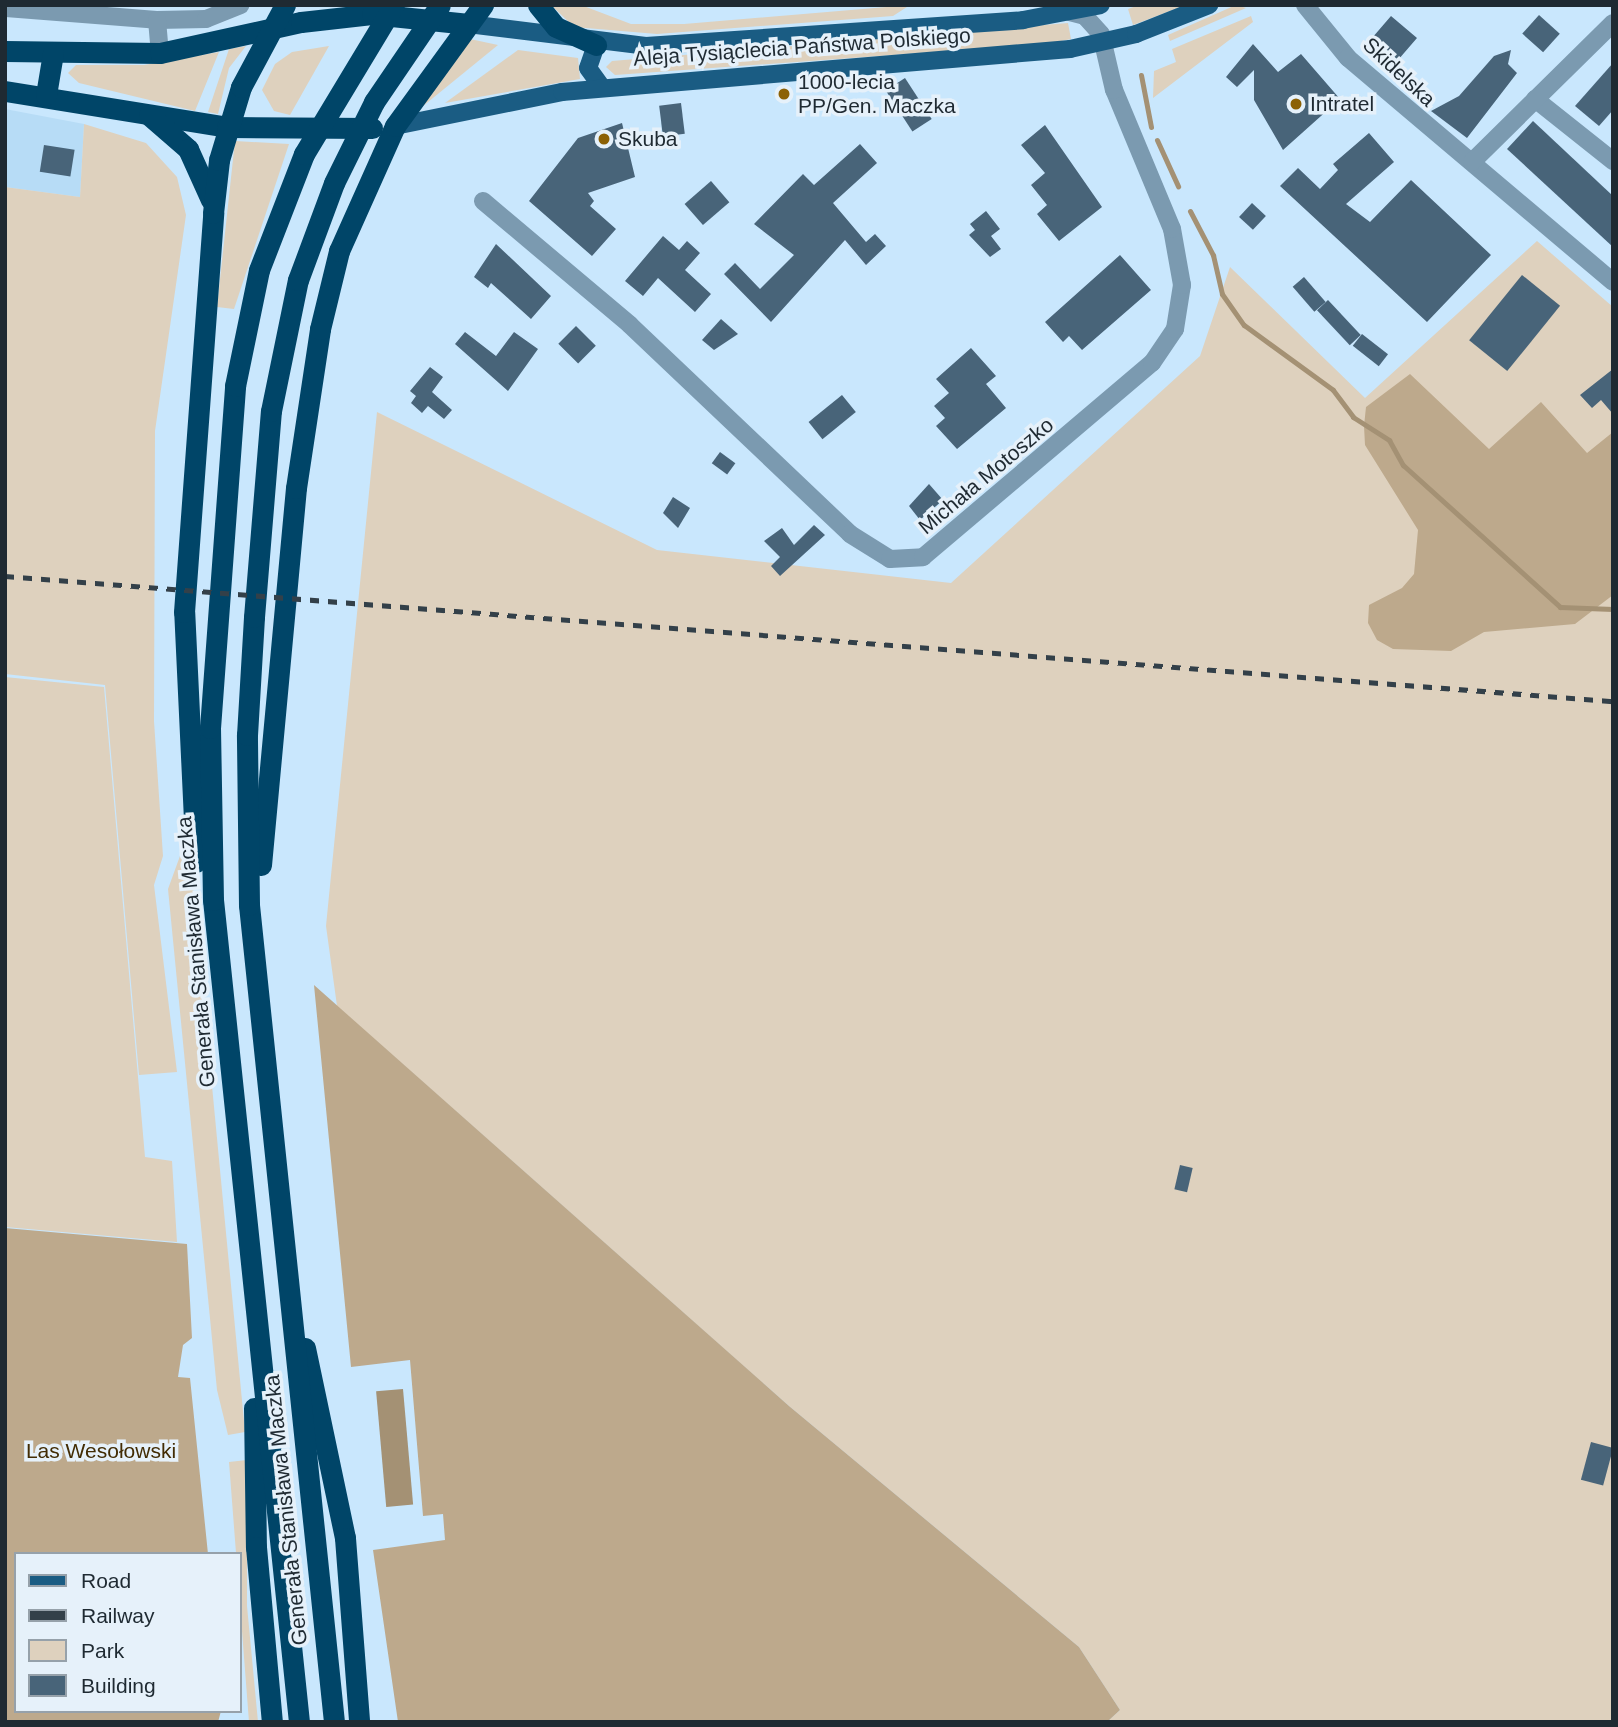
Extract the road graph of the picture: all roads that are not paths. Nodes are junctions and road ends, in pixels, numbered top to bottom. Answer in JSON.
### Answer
{"nodes":[{"id":1,"x":240,"y":5,"type":"edge"},
{"id":2,"x":285,"y":5,"type":"edge"},
{"id":3,"x":394,"y":5,"type":"edge"},
{"id":4,"x":440,"y":5,"type":"edge"},
{"id":5,"x":483,"y":5,"type":"edge"},
{"id":6,"x":538,"y":5,"type":"edge"},
{"id":7,"x":1101,"y":5,"type":"edge"},
{"id":8,"x":1209,"y":5,"type":"edge"},
{"id":9,"x":1306,"y":5,"type":"edge"},
{"id":10,"x":6,"y":8,"type":"edge"},
{"id":11,"x":1069,"y":12,"type":"junction"},
{"id":12,"x":157,"y":20,"type":"junction"},
{"id":13,"x":1613,"y":23,"type":"edge"},
{"id":14,"x":468,"y":24,"type":"junction"},
{"id":15,"x":268,"y":30,"type":"junction"},
{"id":16,"x":1103,"y":43,"type":"junction"},
{"id":17,"x":596,"y":45,"type":"junction"},
{"id":18,"x":5,"y":51,"type":"edge"},
{"id":19,"x":160,"y":52,"type":"junction"},
{"id":20,"x":53,"y":53,"type":"junction"},
{"id":21,"x":602,"y":87,"type":"junction"},
{"id":22,"x":5,"y":91,"type":"edge"},
{"id":23,"x":46,"y":95,"type":"junction"},
{"id":24,"x":1535,"y":99,"type":"junction"},
{"id":25,"x":147,"y":114,"type":"junction"},
{"id":26,"x":396,"y":126,"type":"junction"},
{"id":27,"x":227,"y":127,"type":"junction"},
{"id":28,"x":1611,"y":156,"type":"edge"},
{"id":29,"x":1472,"y":162,"type":"junction"},
{"id":30,"x":483,"y":201,"type":"dead end"},
{"id":31,"x":213,"y":213,"type":"junction"},
{"id":32,"x":1613,"y":282,"type":"edge"},
{"id":33,"x":222,"y":990,"type":"junction"},
{"id":34,"x":259,"y":1000,"type":"junction"},
{"id":35,"x":283,"y":1251,"type":"junction"},
{"id":36,"x":254,"y":1287,"type":"junction"},
{"id":37,"x":272,"y":1722,"type":"edge"},
{"id":38,"x":299,"y":1722,"type":"edge"},
{"id":39,"x":334,"y":1722,"type":"edge"},
{"id":40,"x":359,"y":1722,"type":"edge"}],
"edges":[{"from":1,"to":12,"type":"street"},
{"from":2,"to":15,"type":"highway"},
{"from":3,"to":33,"type":"highway","name":"Generała Stanisława Maczka"},
{"from":4,"to":34,"type":"highway","name":"Generała Stanisława Maczka"},
{"from":5,"to":14,"type":"highway"},
{"from":6,"to":17,"type":"highway"},
{"from":7,"to":11,"type":"main road","name":"Aleja Tysiąclecia Państwa Polskiego"},
{"from":8,"to":16,"type":"main road","name":"Aleja Tysiąclecia Państwa Polskiego"},
{"from":9,"to":29,"type":"street","name":"Skidelska"},
{"from":10,"to":12,"type":"street"},
{"from":11,"to":16,"type":"street","name":"Michała Motoszko"},
{"from":11,"to":17,"type":"main road","name":"Aleja Tysiąclecia Państwa Polskiego"},
{"from":12,"to":19,"type":"street"},
{"from":13,"to":24,"type":"street"},
{"from":14,"to":15,"type":"highway"},
{"from":14,"to":17,"type":"main road","name":"Aleja Tysiąclecia Państwa Polskiego"},
{"from":14,"to":26,"type":"highway"},
{"from":15,"to":19,"type":"highway"},
{"from":15,"to":27,"type":"highway"},
{"from":16,"to":21,"type":"main road","name":"Aleja Tysiąclecia Państwa Polskiego"},
{"from":16,"to":30,"type":"street","name":"Michała Motoszko"},
{"from":17,"to":21,"type":"main road"},
{"from":18,"to":20,"type":"highway"},
{"from":19,"to":20,"type":"highway"},
{"from":20,"to":23,"type":"highway"},
{"from":21,"to":26,"type":"main road","name":"Aleja Tysiąclecia Państwa Polskiego"},
{"from":22,"to":23,"type":"highway"},
{"from":23,"to":25,"type":"highway"},
{"from":24,"to":28,"type":"street"},
{"from":24,"to":29,"type":"street"},
{"from":25,"to":27,"type":"highway"},
{"from":25,"to":31,"type":"highway"},
{"from":26,"to":27,"type":"highway"},
{"from":26,"to":34,"type":"highway"},
{"from":27,"to":31,"type":"highway"},
{"from":29,"to":32,"type":"street","name":"Skidelska"},
{"from":31,"to":33,"type":"highway"},
{"from":33,"to":36,"type":"highway","name":"Generała Stanisława Maczka"},
{"from":34,"to":35,"type":"highway","name":"Generała Stanisława Maczka"},
{"from":35,"to":39,"type":"highway","name":"Generała Stanisława Maczka"},
{"from":35,"to":40,"type":"highway"},
{"from":36,"to":37,"type":"highway"},
{"from":36,"to":38,"type":"highway","name":"Generała Stanisława Maczka"}]}
